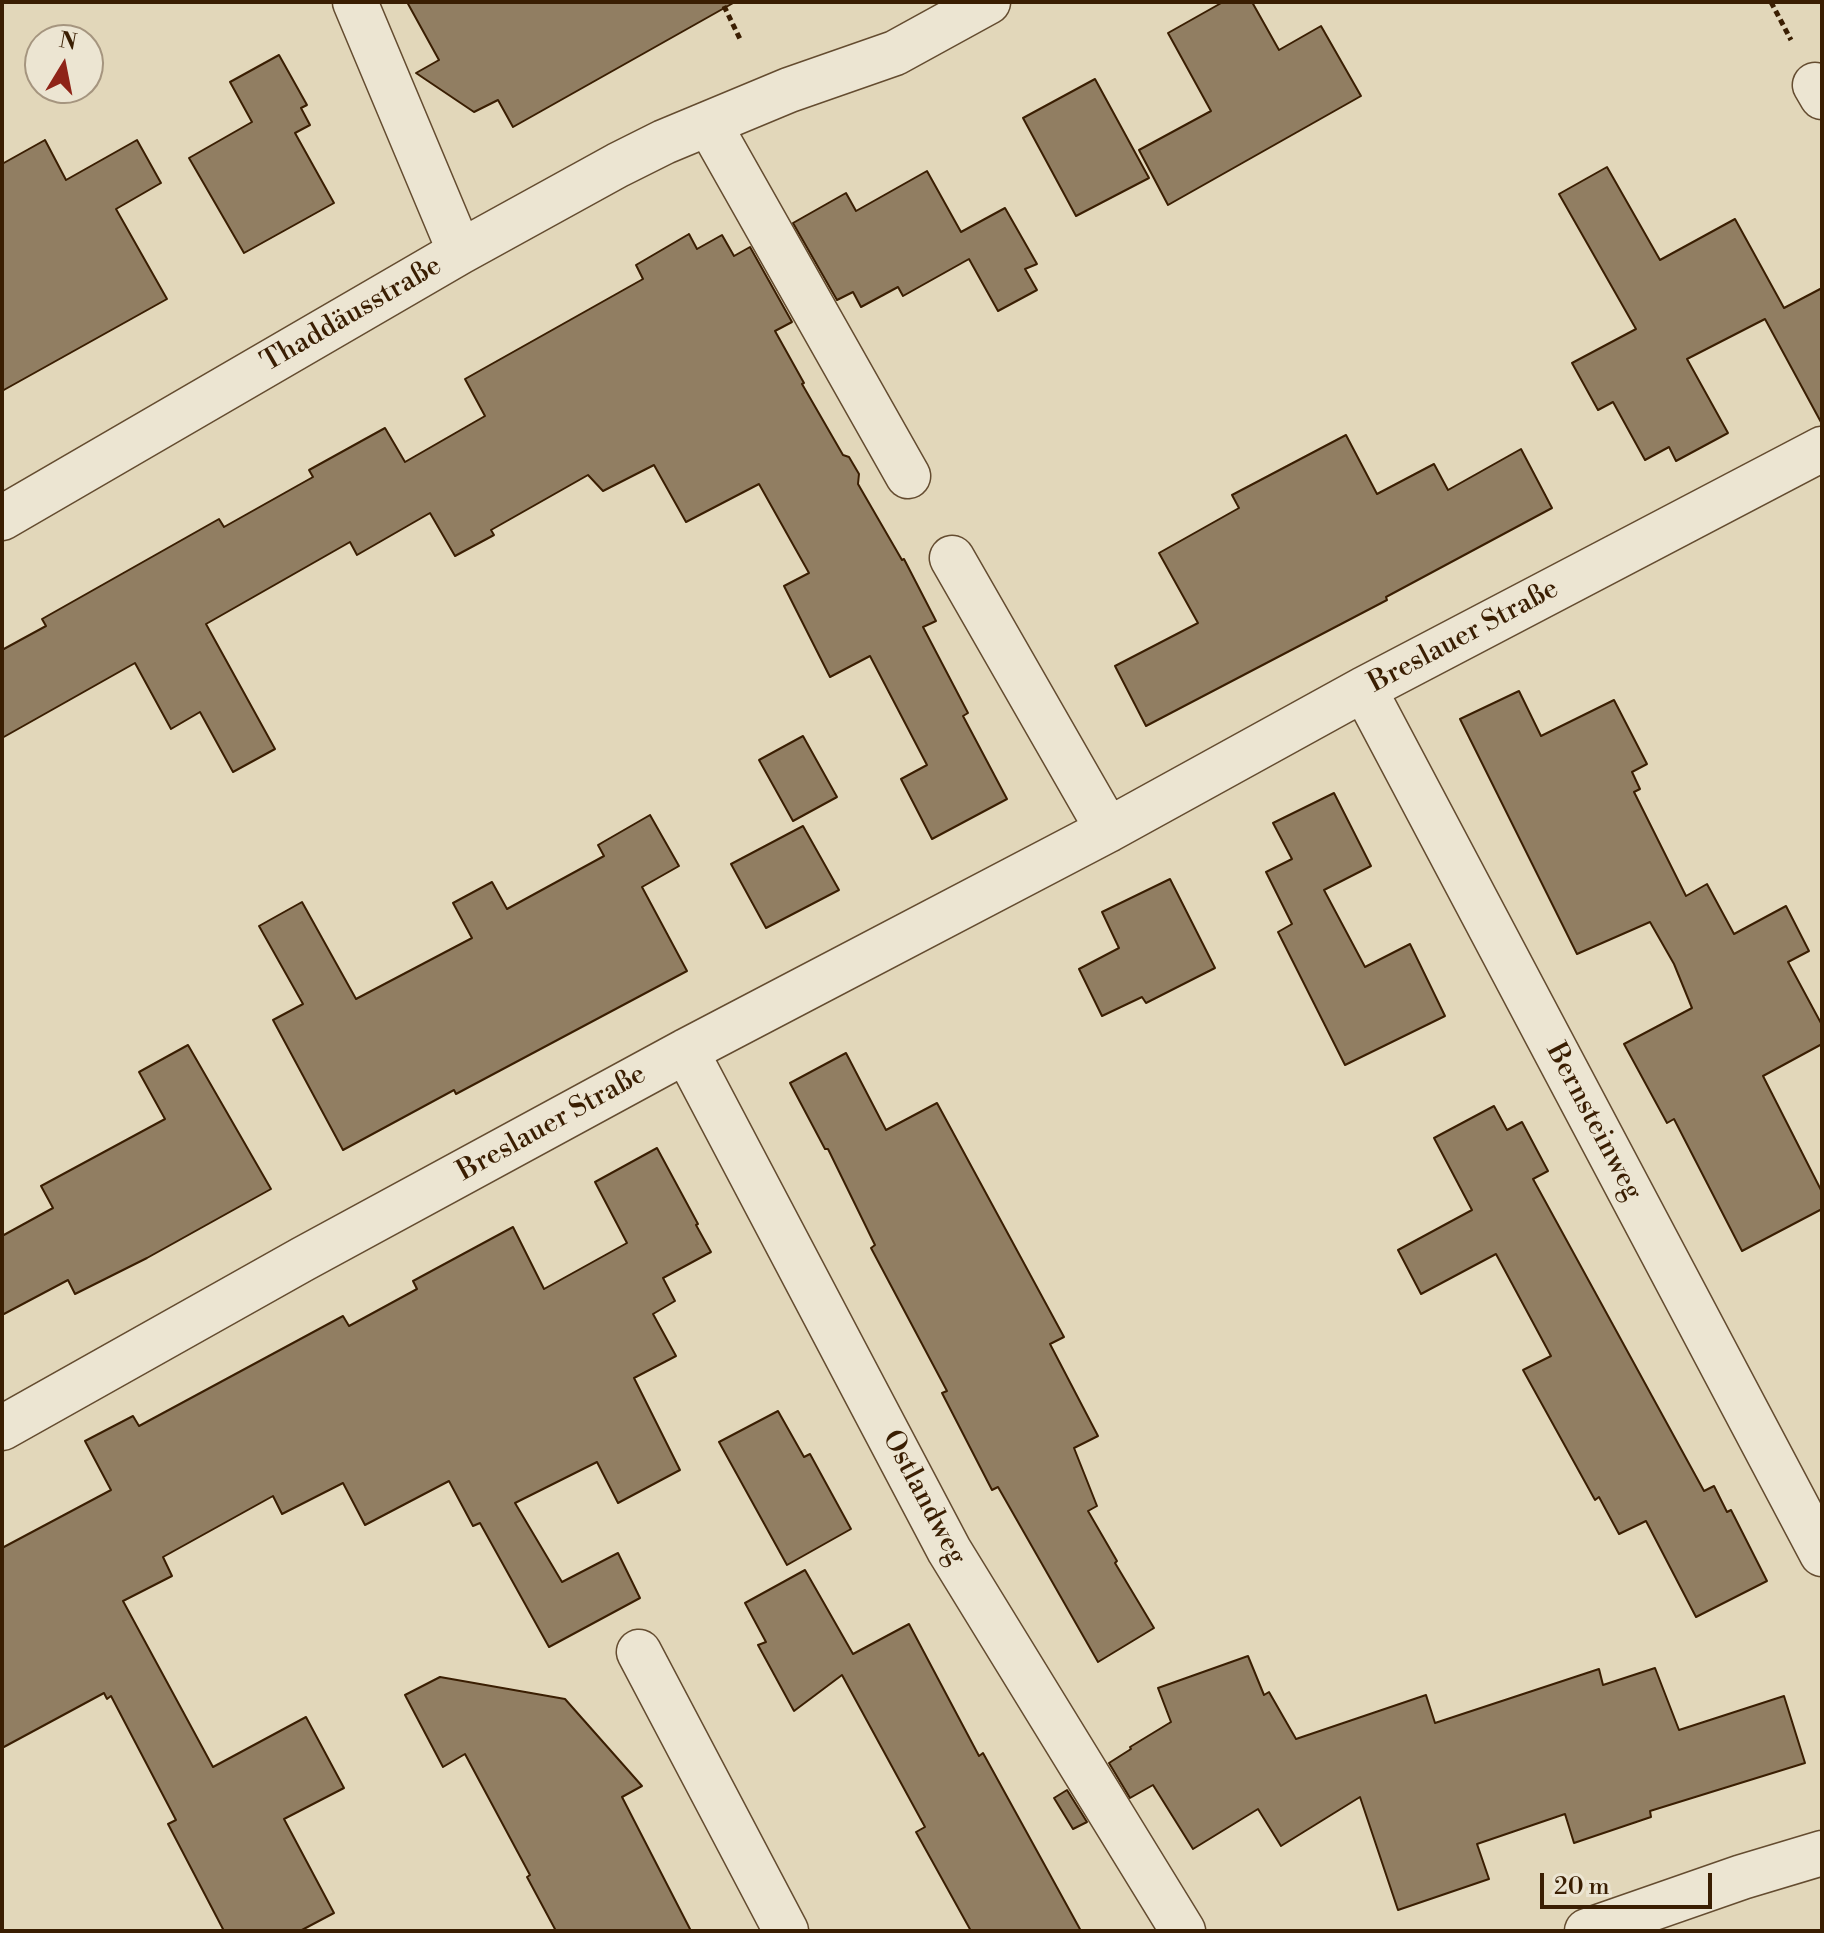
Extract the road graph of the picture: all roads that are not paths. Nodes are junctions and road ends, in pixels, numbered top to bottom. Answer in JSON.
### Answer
{"nodes":[{"id":1,"x":355,"y":2,"type":"edge"},
{"id":2,"x":988,"y":2,"type":"edge"},
{"id":3,"x":709,"y":124,"type":"junction"},
{"id":4,"x":460,"y":252,"type":"junction"},
{"id":5,"x":1822,"y":449,"type":"edge"},
{"id":6,"x":908,"y":476,"type":"dead end"},
{"id":7,"x":2,"y":518,"type":"edge"},
{"id":8,"x":952,"y":558,"type":"dead end"},
{"id":9,"x":1364,"y":689,"type":"junction"},
{"id":10,"x":1108,"y":830,"type":"junction"},
{"id":11,"x":686,"y":1051,"type":"junction"},
{"id":12,"x":2,"y":1428,"type":"edge"},
{"id":13,"x":1822,"y":1554,"type":"edge"},
{"id":14,"x":639,"y":1652,"type":"dead end"},
{"id":15,"x":1822,"y":1853,"type":"edge"},
{"id":16,"x":786,"y":1931,"type":"edge"},
{"id":17,"x":1183,"y":1931,"type":"edge"},
{"id":18,"x":1587,"y":1931,"type":"edge"}],
"edges":[{"from":1,"to":4,"type":"street"},
{"from":2,"to":3,"type":"street","name":"Thaddäusstraße"},
{"from":3,"to":4,"type":"street","name":"Thaddäusstraße"},
{"from":3,"to":6,"type":"street"},
{"from":4,"to":7,"type":"street","name":"Thaddäusstraße"},
{"from":5,"to":9,"type":"street","name":"Breslauer Straße"},
{"from":8,"to":10,"type":"street"},
{"from":9,"to":10,"type":"street","name":"Breslauer Straße"},
{"from":9,"to":13,"type":"street","name":"Bernsteinweg"},
{"from":10,"to":11,"type":"street","name":"Breslauer Straße"},
{"from":11,"to":12,"type":"street","name":"Breslauer Straße"},
{"from":11,"to":17,"type":"street","name":"Ostlandweg"},
{"from":14,"to":16,"type":"street"},
{"from":15,"to":18,"type":"street"}]}
